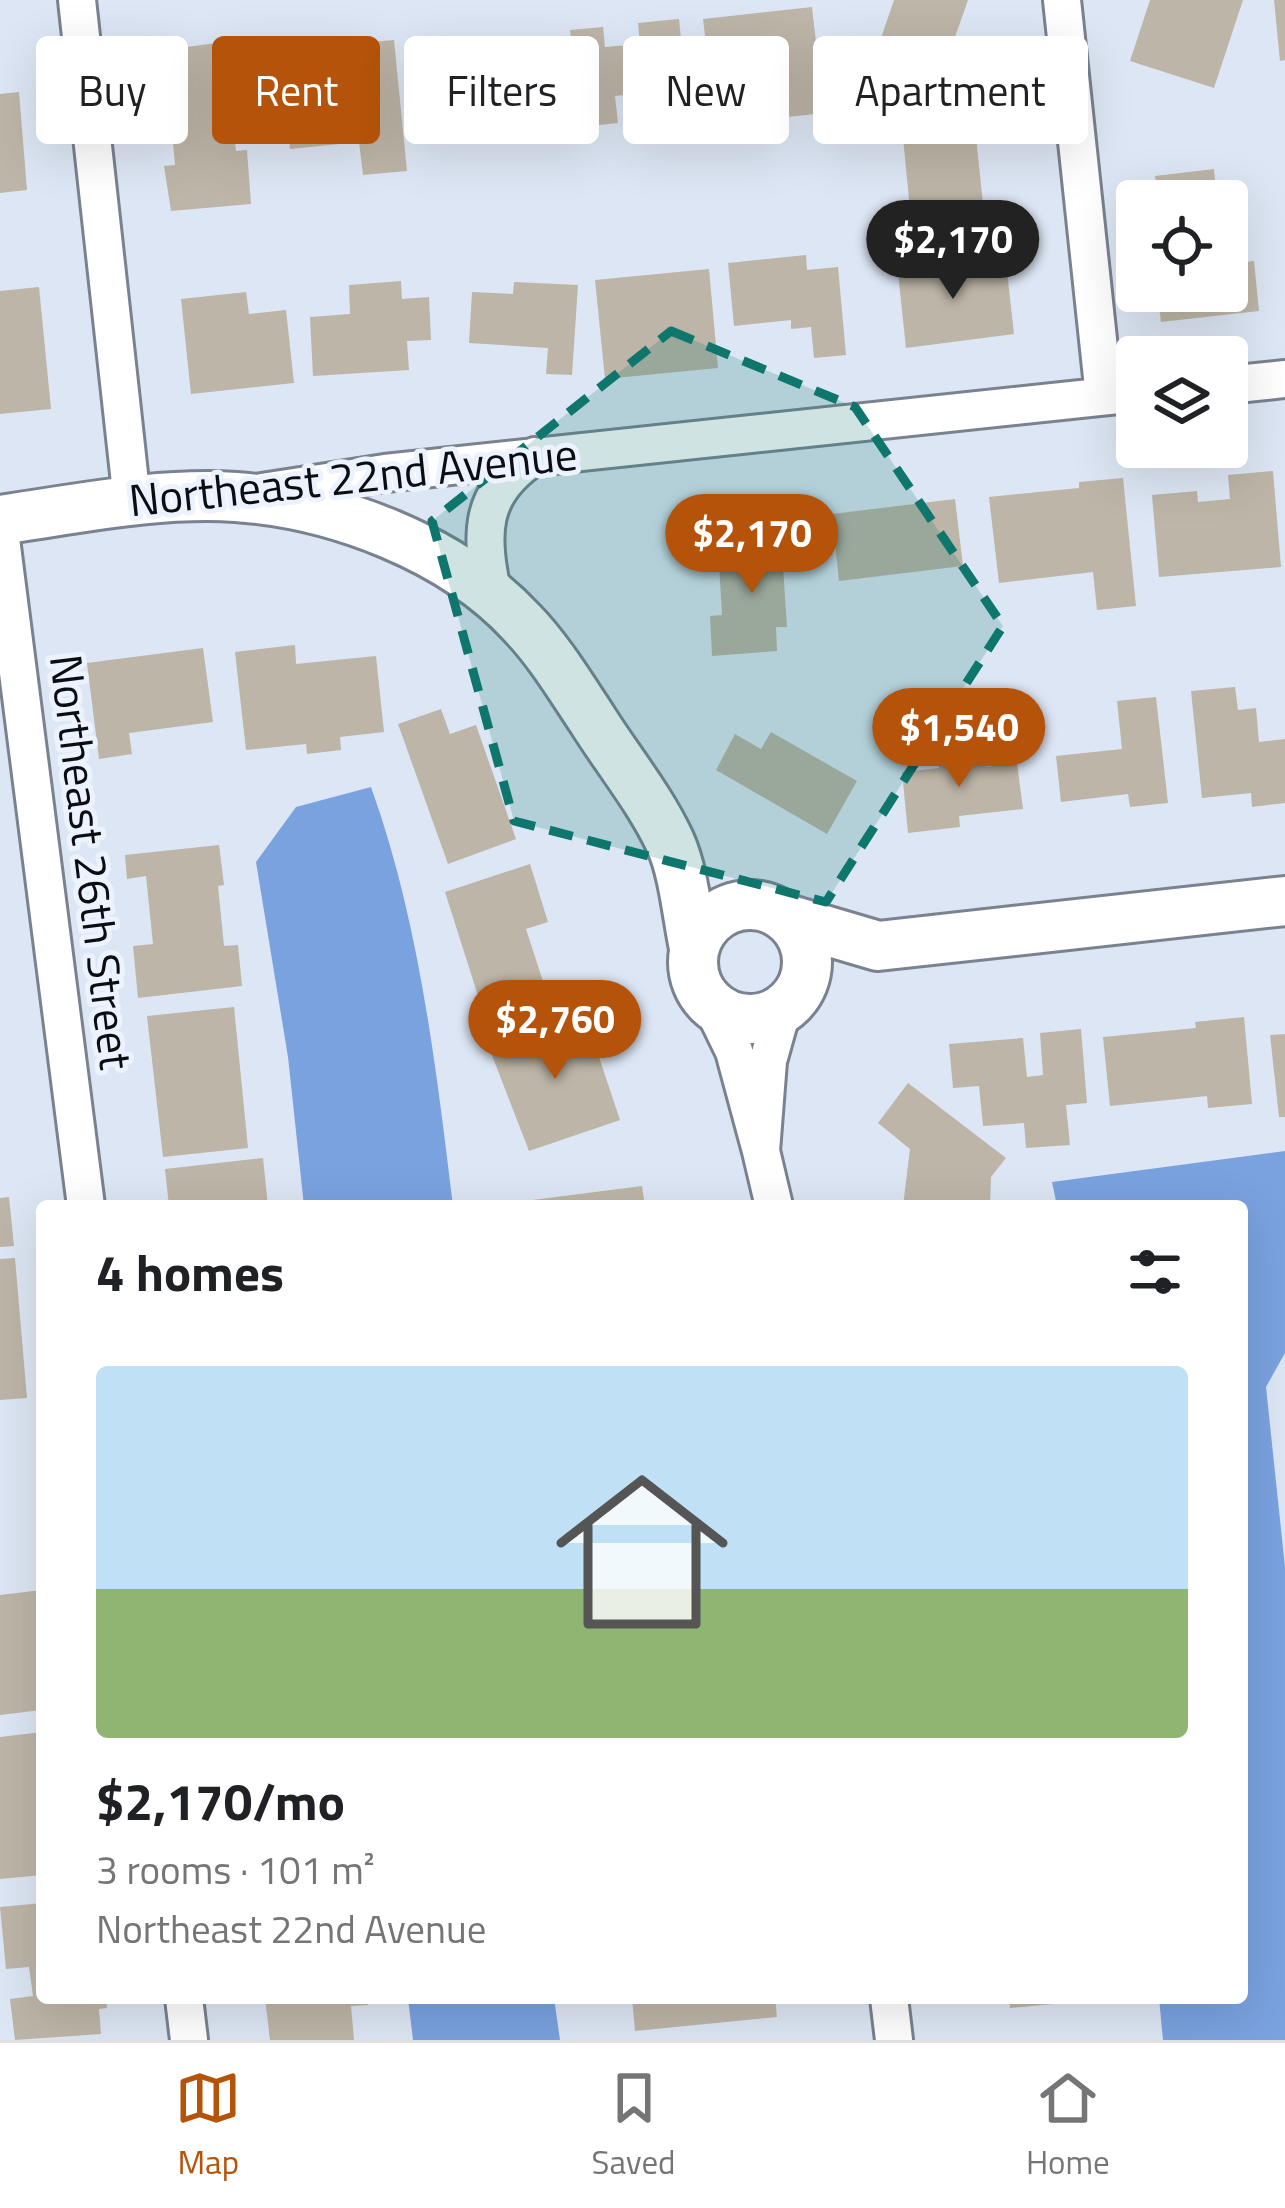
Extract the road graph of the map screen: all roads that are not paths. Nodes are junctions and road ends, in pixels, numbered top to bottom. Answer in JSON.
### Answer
{"nodes":[{"id":1,"x":77,"y":0,"type":"edge"},
{"id":2,"x":1062,"y":0,"type":"edge"},
{"id":3,"x":1116,"y":368,"type":"edge"},
{"id":4,"x":1285,"y":380,"type":"edge"},
{"id":5,"x":1248,"y":383,"type":"edge"},
{"id":6,"x":1116,"y":395,"type":"edge"},
{"id":7,"x":536,"y":456,"type":"junction"},
{"id":8,"x":235,"y":497,"type":"junction"},
{"id":9,"x":132,"y":501,"type":"junction"},
{"id":10,"x":0,"y":520,"type":"edge"},
{"id":11,"x":0,"y":531,"type":"edge"},
{"id":12,"x":494,"y":596,"type":"junction"},
{"id":13,"x":671,"y":844,"type":"junction"},
{"id":14,"x":1285,"y":901,"type":"edge"},
{"id":15,"x":772,"y":912,"type":"junction"},
{"id":16,"x":878,"y":946,"type":"junction"},
{"id":17,"x":694,"y":949,"type":"junction"},
{"id":18,"x":791,"y":1001,"type":"junction"},
{"id":19,"x":712,"y":1006,"type":"junction"},
{"id":20,"x":761,"y":1151,"type":"junction"},
{"id":21,"x":85,"y":1200,"type":"edge"},
{"id":22,"x":773,"y":1200,"type":"edge"},
{"id":23,"x":185,"y":2004,"type":"edge"},
{"id":24,"x":890,"y":2004,"type":"edge"},
{"id":25,"x":189,"y":2040,"type":"edge"},
{"id":26,"x":893,"y":2040,"type":"edge"}],
"edges":[{"from":1,"to":9,"type":"street"},
{"from":2,"to":3,"type":"street"},
{"from":4,"to":5,"type":"street"},
{"from":6,"to":7,"type":"street","name":"Northeast 22nd Avenue"},
{"from":7,"to":8,"type":"street","name":"Northeast 22nd Avenue"},
{"from":7,"to":12,"type":"street"},
{"from":8,"to":9,"type":"street","name":"Northeast 22nd Avenue"},
{"from":8,"to":12,"type":"street"},
{"from":9,"to":10,"type":"street","name":"Northeast 22nd Avenue"},
{"from":11,"to":21,"type":"street","name":"Northeast 26th Street"},
{"from":12,"to":13,"type":"street"},
{"from":13,"to":15,"type":"street"},
{"from":13,"to":17,"type":"street"},
{"from":14,"to":16,"type":"street"},
{"from":15,"to":16,"type":"street"},
{"from":15,"to":17,"type":"street"},
{"from":15,"to":18,"type":"street"},
{"from":16,"to":18,"type":"street"},
{"from":17,"to":19,"type":"street"},
{"from":18,"to":19,"type":"street"},
{"from":18,"to":20,"type":"street"},
{"from":19,"to":20,"type":"street"},
{"from":20,"to":22,"type":"street"},
{"from":23,"to":25,"type":"street"},
{"from":24,"to":26,"type":"street"}]}
